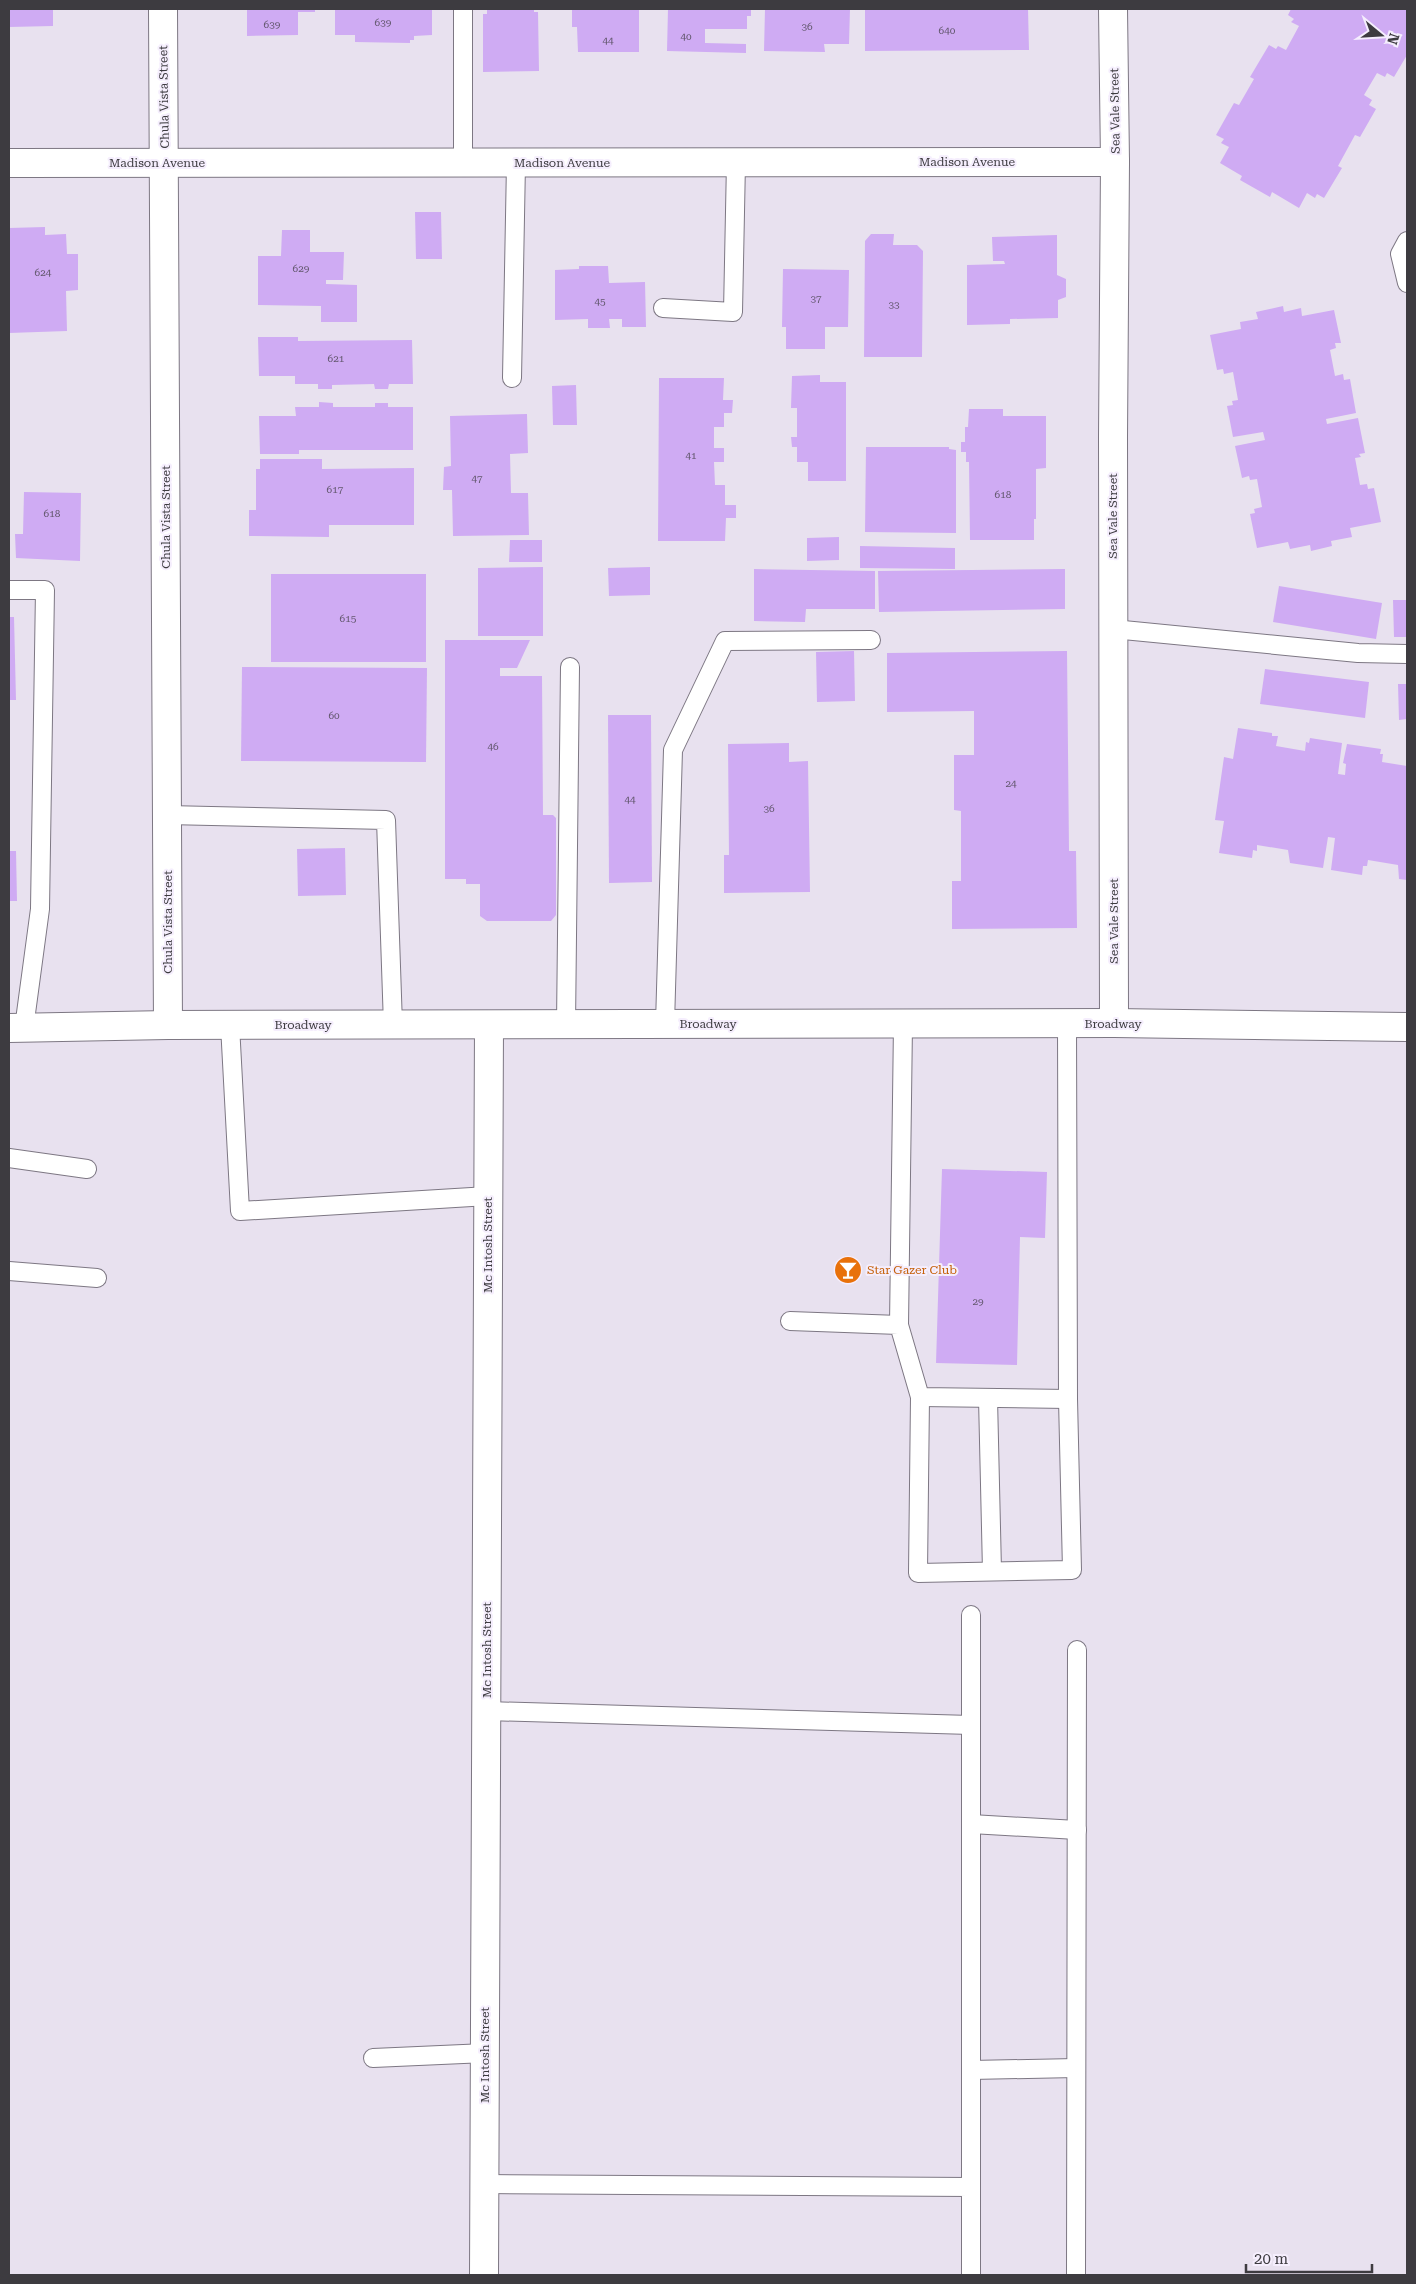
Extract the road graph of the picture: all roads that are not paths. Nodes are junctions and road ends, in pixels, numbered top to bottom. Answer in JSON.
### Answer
{"nodes":[{"id":1,"x":163,"y":9,"type":"edge"},
{"id":2,"x":463,"y":9,"type":"edge"},
{"id":3,"x":1113,"y":9,"type":"edge"},
{"id":4,"x":464,"y":162,"type":"junction"},
{"id":5,"x":736,"y":162,"type":"junction"},
{"id":6,"x":1115,"y":162,"type":"junction"},
{"id":7,"x":9,"y":163,"type":"edge"},
{"id":8,"x":165,"y":163,"type":"junction"},
{"id":9,"x":516,"y":163,"type":"junction"},
{"id":10,"x":1407,"y":241,"type":"edge"},
{"id":11,"x":1407,"y":283,"type":"edge"},
{"id":12,"x":663,"y":308,"type":"dead end"},
{"id":13,"x":512,"y":378,"type":"dead end"},
{"id":14,"x":9,"y":590,"type":"edge"},
{"id":15,"x":1113,"y":629,"type":"junction"},
{"id":16,"x":871,"y":640,"type":"dead end"},
{"id":17,"x":1407,"y":654,"type":"edge"},
{"id":18,"x":570,"y":667,"type":"dead end"},
{"id":19,"x":167,"y":815,"type":"junction"},
{"id":20,"x":1114,"y":1023,"type":"junction"},
{"id":21,"x":665,"y":1024,"type":"junction"},
{"id":22,"x":903,"y":1024,"type":"junction"},
{"id":23,"x":1067,"y":1024,"type":"junction"},
{"id":24,"x":168,"y":1025,"type":"junction"},
{"id":25,"x":230,"y":1025,"type":"junction"},
{"id":26,"x":393,"y":1025,"type":"junction"},
{"id":27,"x":489,"y":1025,"type":"junction"},
{"id":28,"x":566,"y":1025,"type":"junction"},
{"id":29,"x":16,"y":1028,"type":"edge"},
{"id":30,"x":1407,"y":1028,"type":"edge"},
{"id":31,"x":9,"y":1158,"type":"edge"},
{"id":32,"x":87,"y":1169,"type":"dead end"},
{"id":33,"x":488,"y":1196,"type":"junction"},
{"id":34,"x":9,"y":1272,"type":"edge"},
{"id":35,"x":97,"y":1278,"type":"dead end"},
{"id":36,"x":790,"y":1321,"type":"dead end"},
{"id":37,"x":899,"y":1325,"type":"junction"},
{"id":38,"x":920,"y":1397,"type":"junction"},
{"id":39,"x":988,"y":1398,"type":"junction"},
{"id":40,"x":1068,"y":1399,"type":"junction"},
{"id":41,"x":992,"y":1571,"type":"junction"},
{"id":42,"x":971,"y":1615,"type":"dead end"},
{"id":43,"x":1077,"y":1650,"type":"dead end"},
{"id":44,"x":487,"y":1711,"type":"junction"},
{"id":45,"x":971,"y":1725,"type":"junction"},
{"id":46,"x":971,"y":1824,"type":"junction"},
{"id":47,"x":1077,"y":1830,"type":"junction"},
{"id":48,"x":486,"y":2053,"type":"junction"},
{"id":49,"x":373,"y":2058,"type":"dead end"},
{"id":50,"x":1076,"y":2068,"type":"junction"},
{"id":51,"x":971,"y":2070,"type":"junction"},
{"id":52,"x":485,"y":2184,"type":"junction"},
{"id":53,"x":971,"y":2187,"type":"junction"},
{"id":54,"x":484,"y":2275,"type":"edge"},
{"id":55,"x":971,"y":2275,"type":"edge"},
{"id":56,"x":1076,"y":2275,"type":"edge"}],
"edges":[{"from":1,"to":8,"type":"street","name":"Chula Vista Street"},
{"from":2,"to":4,"type":"lane"},
{"from":3,"to":6,"type":"street","name":"Sea Vale Street"},
{"from":4,"to":8,"type":"street","name":"Madison Avenue"},
{"from":4,"to":9,"type":"street","name":"Madison Avenue"},
{"from":5,"to":6,"type":"street","name":"Madison Avenue"},
{"from":5,"to":9,"type":"street","name":"Madison Avenue"},
{"from":5,"to":12,"type":"lane"},
{"from":6,"to":15,"type":"street","name":"Sea Vale Street"},
{"from":7,"to":8,"type":"street","name":"Madison Avenue"},
{"from":8,"to":19,"type":"street","name":"Chula Vista Street"},
{"from":9,"to":13,"type":"lane"},
{"from":10,"to":11,"type":"lane"},
{"from":14,"to":29,"type":"lane"},
{"from":15,"to":17,"type":"lane"},
{"from":15,"to":20,"type":"street","name":"Sea Vale Street"},
{"from":16,"to":21,"type":"lane"},
{"from":18,"to":28,"type":"lane"},
{"from":19,"to":24,"type":"street","name":"Chula Vista Street"},
{"from":19,"to":26,"type":"lane"},
{"from":20,"to":23,"type":"street","name":"Broadway"},
{"from":20,"to":30,"type":"street","name":"Broadway"},
{"from":21,"to":22,"type":"street","name":"Broadway"},
{"from":21,"to":28,"type":"street","name":"Broadway"},
{"from":22,"to":23,"type":"street","name":"Broadway"},
{"from":22,"to":37,"type":"lane"},
{"from":23,"to":40,"type":"lane"},
{"from":24,"to":25,"type":"street","name":"Broadway"},
{"from":24,"to":29,"type":"street","name":"Broadway"},
{"from":25,"to":26,"type":"street","name":"Broadway"},
{"from":25,"to":33,"type":"lane"},
{"from":26,"to":27,"type":"street","name":"Broadway"},
{"from":27,"to":28,"type":"street","name":"Broadway"},
{"from":27,"to":33,"type":"street","name":"Mc Intosh Street"},
{"from":31,"to":32,"type":"lane"},
{"from":33,"to":44,"type":"street","name":"Mc Intosh Street"},
{"from":34,"to":35,"type":"lane"},
{"from":36,"to":37,"type":"lane"},
{"from":37,"to":38,"type":"lane"},
{"from":38,"to":39,"type":"lane"},
{"from":38,"to":41,"type":"lane"},
{"from":39,"to":40,"type":"lane"},
{"from":39,"to":41,"type":"lane"},
{"from":40,"to":41,"type":"lane"},
{"from":42,"to":45,"type":"lane"},
{"from":43,"to":47,"type":"lane"},
{"from":44,"to":45,"type":"lane"},
{"from":44,"to":48,"type":"street","name":"Mc Intosh Street"},
{"from":45,"to":46,"type":"lane"},
{"from":46,"to":47,"type":"lane"},
{"from":46,"to":51,"type":"lane"},
{"from":47,"to":50,"type":"lane"},
{"from":48,"to":49,"type":"lane"},
{"from":48,"to":52,"type":"street","name":"Mc Intosh Street"},
{"from":50,"to":51,"type":"lane"},
{"from":50,"to":56,"type":"lane"},
{"from":51,"to":53,"type":"lane"},
{"from":52,"to":53,"type":"lane"},
{"from":52,"to":54,"type":"street","name":"Mc Intosh Street"},
{"from":53,"to":55,"type":"lane"}]}
